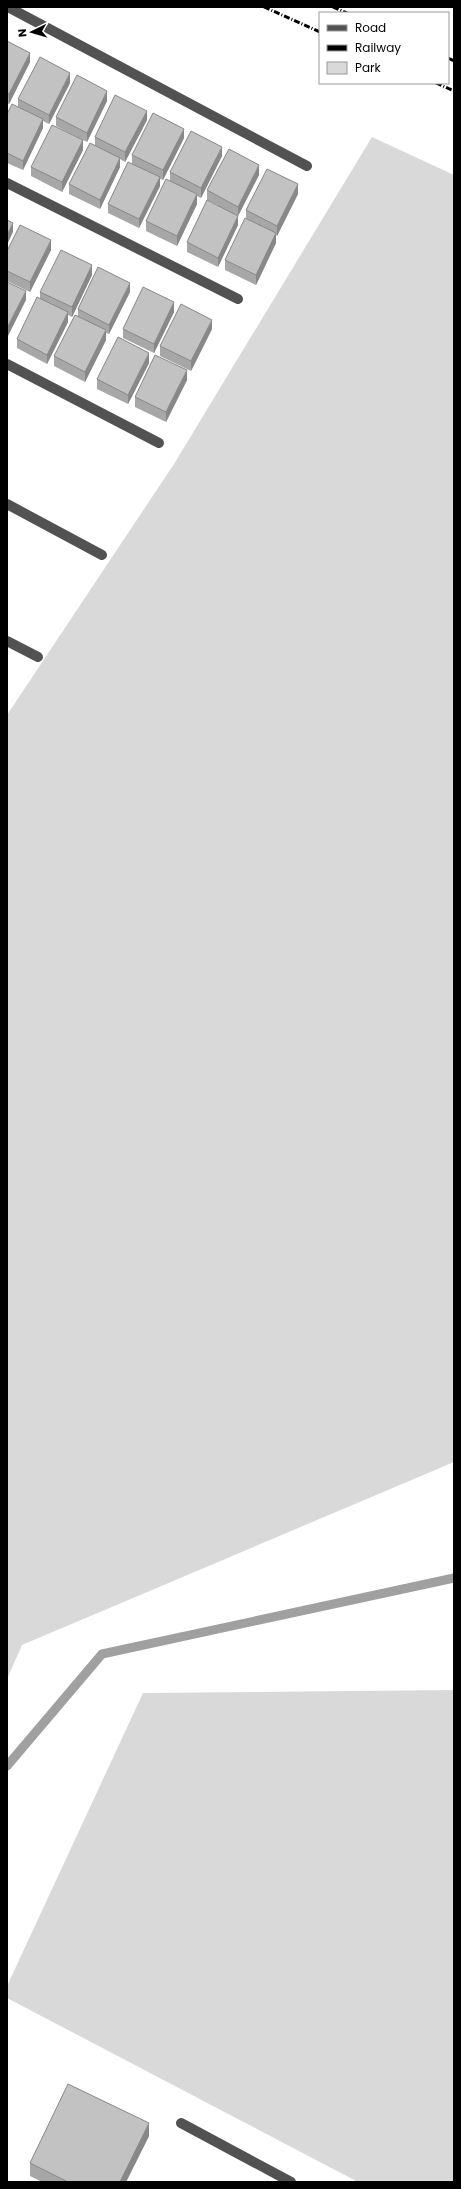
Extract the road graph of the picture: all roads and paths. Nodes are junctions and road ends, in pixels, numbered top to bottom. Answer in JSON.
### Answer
{"nodes":[{"id":1,"x":8,"y":7,"type":"edge"},
{"id":2,"x":307,"y":166,"type":"dead end"},
{"id":3,"x":7,"y":183,"type":"edge"},
{"id":4,"x":238,"y":299,"type":"dead end"},
{"id":5,"x":7,"y":364,"type":"edge"},
{"id":6,"x":159,"y":443,"type":"dead end"},
{"id":7,"x":7,"y":504,"type":"edge"},
{"id":8,"x":102,"y":555,"type":"dead end"},
{"id":9,"x":7,"y":641,"type":"edge"},
{"id":10,"x":38,"y":657,"type":"dead end"},
{"id":11,"x":181,"y":2123,"type":"dead end"},
{"id":12,"x":291,"y":2182,"type":"edge"}],
"edges":[{"from":1,"to":2,"type":"street"},
{"from":3,"to":4,"type":"street"},
{"from":5,"to":6,"type":"street"},
{"from":7,"to":8,"type":"street"},
{"from":9,"to":10,"type":"street"},
{"from":11,"to":12,"type":"street"}]}
